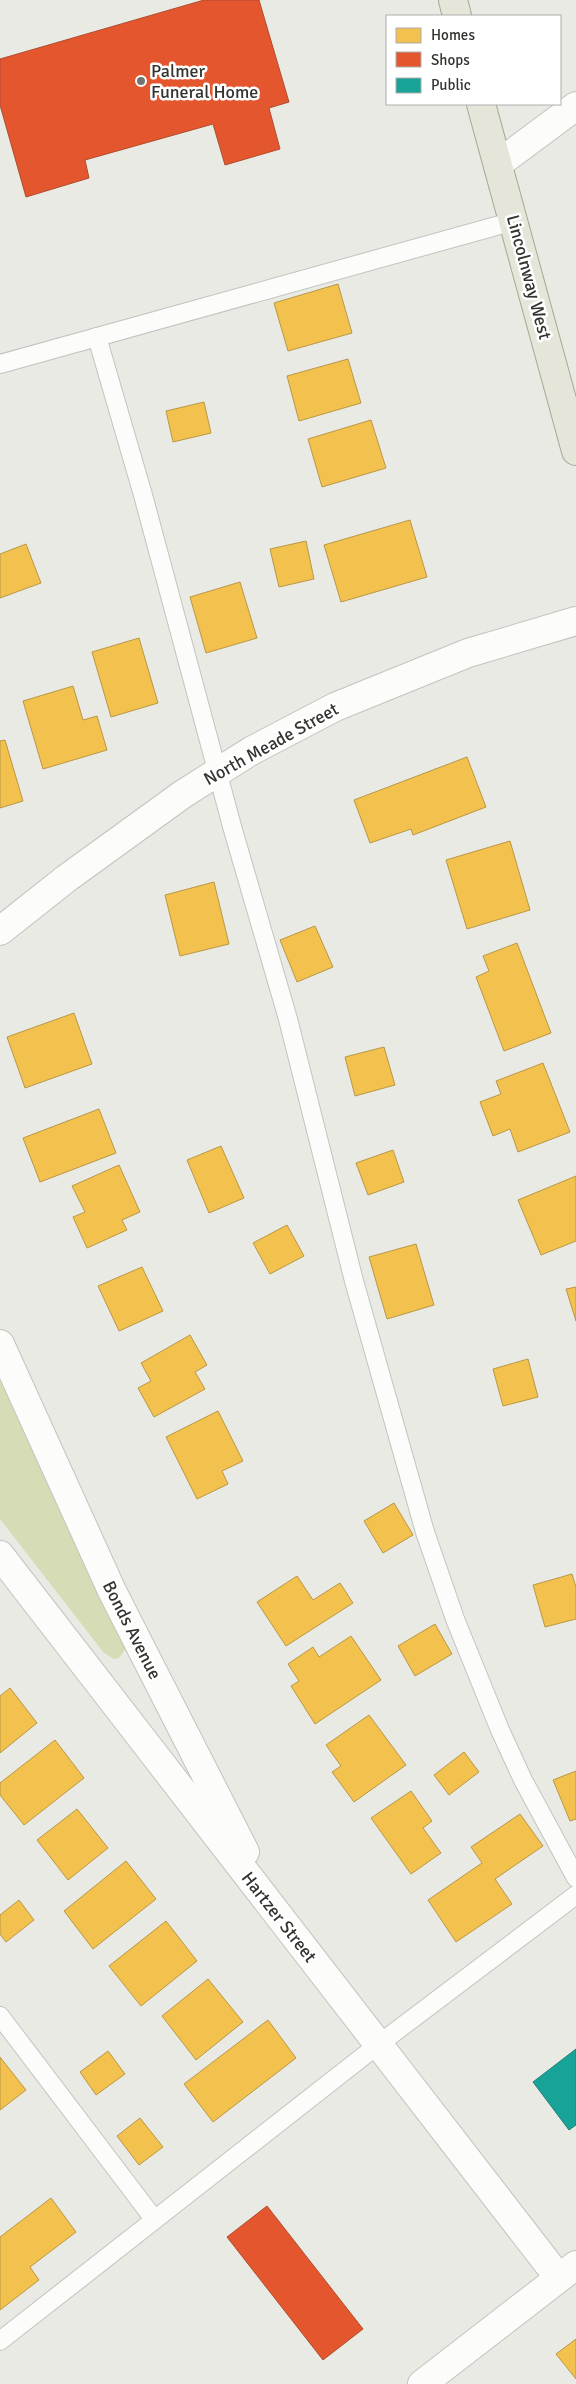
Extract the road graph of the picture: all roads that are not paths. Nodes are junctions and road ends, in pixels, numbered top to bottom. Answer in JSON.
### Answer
{"nodes":[{"id":1,"x":452,"y":0,"type":"edge"},
{"id":2,"x":457,"y":15,"type":"edge"},
{"id":3,"x":481,"y":105,"type":"edge"},
{"id":4,"x":576,"y":106,"type":"edge"},
{"id":5,"x":498,"y":164,"type":"junction"},
{"id":6,"x":514,"y":222,"type":"junction"},
{"id":7,"x":97,"y":337,"type":"junction"},
{"id":8,"x":0,"y":364,"type":"edge"},
{"id":9,"x":576,"y":451,"type":"edge"},
{"id":10,"x":576,"y":621,"type":"edge"},
{"id":11,"x":217,"y":772,"type":"junction"},
{"id":12,"x":0,"y":931,"type":"edge"},
{"id":13,"x":0,"y":1344,"type":"edge"},
{"id":14,"x":0,"y":1555,"type":"edge"},
{"id":15,"x":576,"y":1878,"type":"edge"},
{"id":16,"x":576,"y":1894,"type":"edge"},
{"id":17,"x":275,"y":1912,"type":"junction"},
{"id":18,"x":0,"y":2016,"type":"edge"},
{"id":19,"x":379,"y":2044,"type":"junction"},
{"id":20,"x":154,"y":2219,"type":"junction"},
{"id":21,"x":568,"y":2272,"type":"edge"},
{"id":22,"x":0,"y":2341,"type":"edge"},
{"id":23,"x":422,"y":2384,"type":"edge"}],
"edges":[{"from":1,"to":2,"type":"main road"},
{"from":3,"to":5,"type":"main road","name":"Lincolnway West"},
{"from":4,"to":5,"type":"street"},
{"from":5,"to":6,"type":"main road","name":"Lincolnway West"},
{"from":6,"to":7,"type":"lane"},
{"from":6,"to":9,"type":"main road","name":"Lincolnway West"},
{"from":7,"to":8,"type":"lane"},
{"from":7,"to":11,"type":"lane"},
{"from":10,"to":11,"type":"street","name":"North Meade Street"},
{"from":11,"to":12,"type":"street","name":"North Meade Street"},
{"from":11,"to":15,"type":"lane"},
{"from":13,"to":17,"type":"street","name":"Bonds Avenue"},
{"from":14,"to":17,"type":"street","name":"Hartzer Street"},
{"from":16,"to":19,"type":"lane"},
{"from":17,"to":19,"type":"street","name":"Hartzer Street"},
{"from":18,"to":20,"type":"lane"},
{"from":19,"to":20,"type":"lane"},
{"from":19,"to":21,"type":"street","name":"Hartzer Street"},
{"from":20,"to":22,"type":"lane"},
{"from":21,"to":23,"type":"street"}]}
